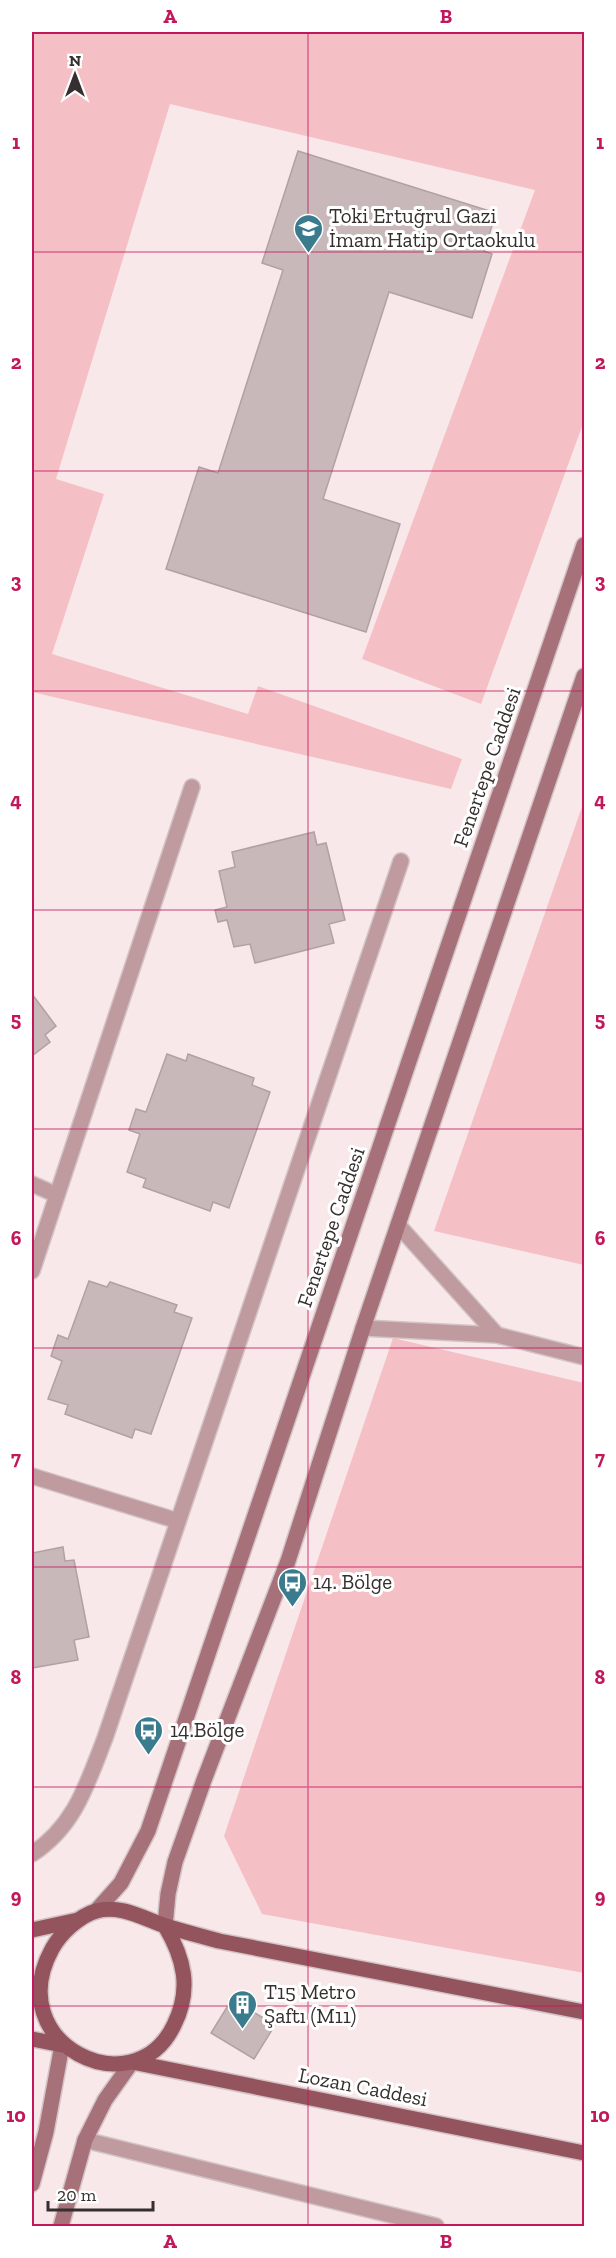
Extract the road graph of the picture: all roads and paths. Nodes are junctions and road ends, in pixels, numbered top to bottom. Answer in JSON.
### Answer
{"nodes":[{"id":1,"x":585,"y":545,"type":"edge"},
{"id":2,"x":585,"y":676,"type":"edge"},
{"id":3,"x":192,"y":787,"type":"dead end"},
{"id":4,"x":401,"y":861,"type":"dead end"},
{"id":5,"x":32,"y":1184,"type":"edge"},
{"id":6,"x":57,"y":1195,"type":"junction"},
{"id":7,"x":398,"y":1225,"type":"junction"},
{"id":8,"x":32,"y":1271,"type":"edge"},
{"id":9,"x":363,"y":1328,"type":"junction"},
{"id":10,"x":497,"y":1335,"type":"junction"},
{"id":11,"x":585,"y":1357,"type":"edge"},
{"id":12,"x":32,"y":1476,"type":"edge"},
{"id":13,"x":178,"y":1521,"type":"junction"},
{"id":14,"x":32,"y":1854,"type":"edge"},
{"id":15,"x":96,"y":1911,"type":"junction"},
{"id":16,"x":81,"y":1919,"type":"junction"},
{"id":17,"x":165,"y":1926,"type":"junction"},
{"id":18,"x":32,"y":1930,"type":"edge"},
{"id":19,"x":585,"y":2012,"type":"edge"},
{"id":20,"x":32,"y":2039,"type":"edge"},
{"id":21,"x":62,"y":2045,"type":"junction"},
{"id":22,"x":132,"y":2062,"type":"junction"},
{"id":23,"x":85,"y":2140,"type":"junction"},
{"id":24,"x":585,"y":2153,"type":"edge"},
{"id":25,"x":32,"y":2184,"type":"edge"},
{"id":26,"x":61,"y":2226,"type":"edge"},
{"id":27,"x":436,"y":2226,"type":"edge"}],
"edges":[{"from":1,"to":15,"type":"main road","name":"Fenertepe Caddesi"},
{"from":2,"to":7,"type":"main road"},
{"from":3,"to":6,"type":"street"},
{"from":4,"to":13,"type":"street"},
{"from":5,"to":6,"type":"street"},
{"from":6,"to":8,"type":"street"},
{"from":7,"to":9,"type":"main road"},
{"from":7,"to":10,"type":"street"},
{"from":9,"to":10,"type":"street"},
{"from":9,"to":17,"type":"main road"},
{"from":10,"to":11,"type":"street"},
{"from":12,"to":13,"type":"street"},
{"from":13,"to":14,"type":"street"},
{"from":15,"to":16,"type":"main road"},
{"from":15,"to":17,"type":"main road"},
{"from":16,"to":18,"type":"main road"},
{"from":16,"to":21,"type":"main road"},
{"from":17,"to":19,"type":"main road"},
{"from":17,"to":22,"type":"main road"},
{"from":20,"to":21,"type":"main road"},
{"from":21,"to":22,"type":"main road"},
{"from":21,"to":25,"type":"main road"},
{"from":22,"to":23,"type":"main road"},
{"from":22,"to":24,"type":"main road","name":"Lozan Caddesi"},
{"from":23,"to":26,"type":"main road"},
{"from":23,"to":27,"type":"street"}]}
